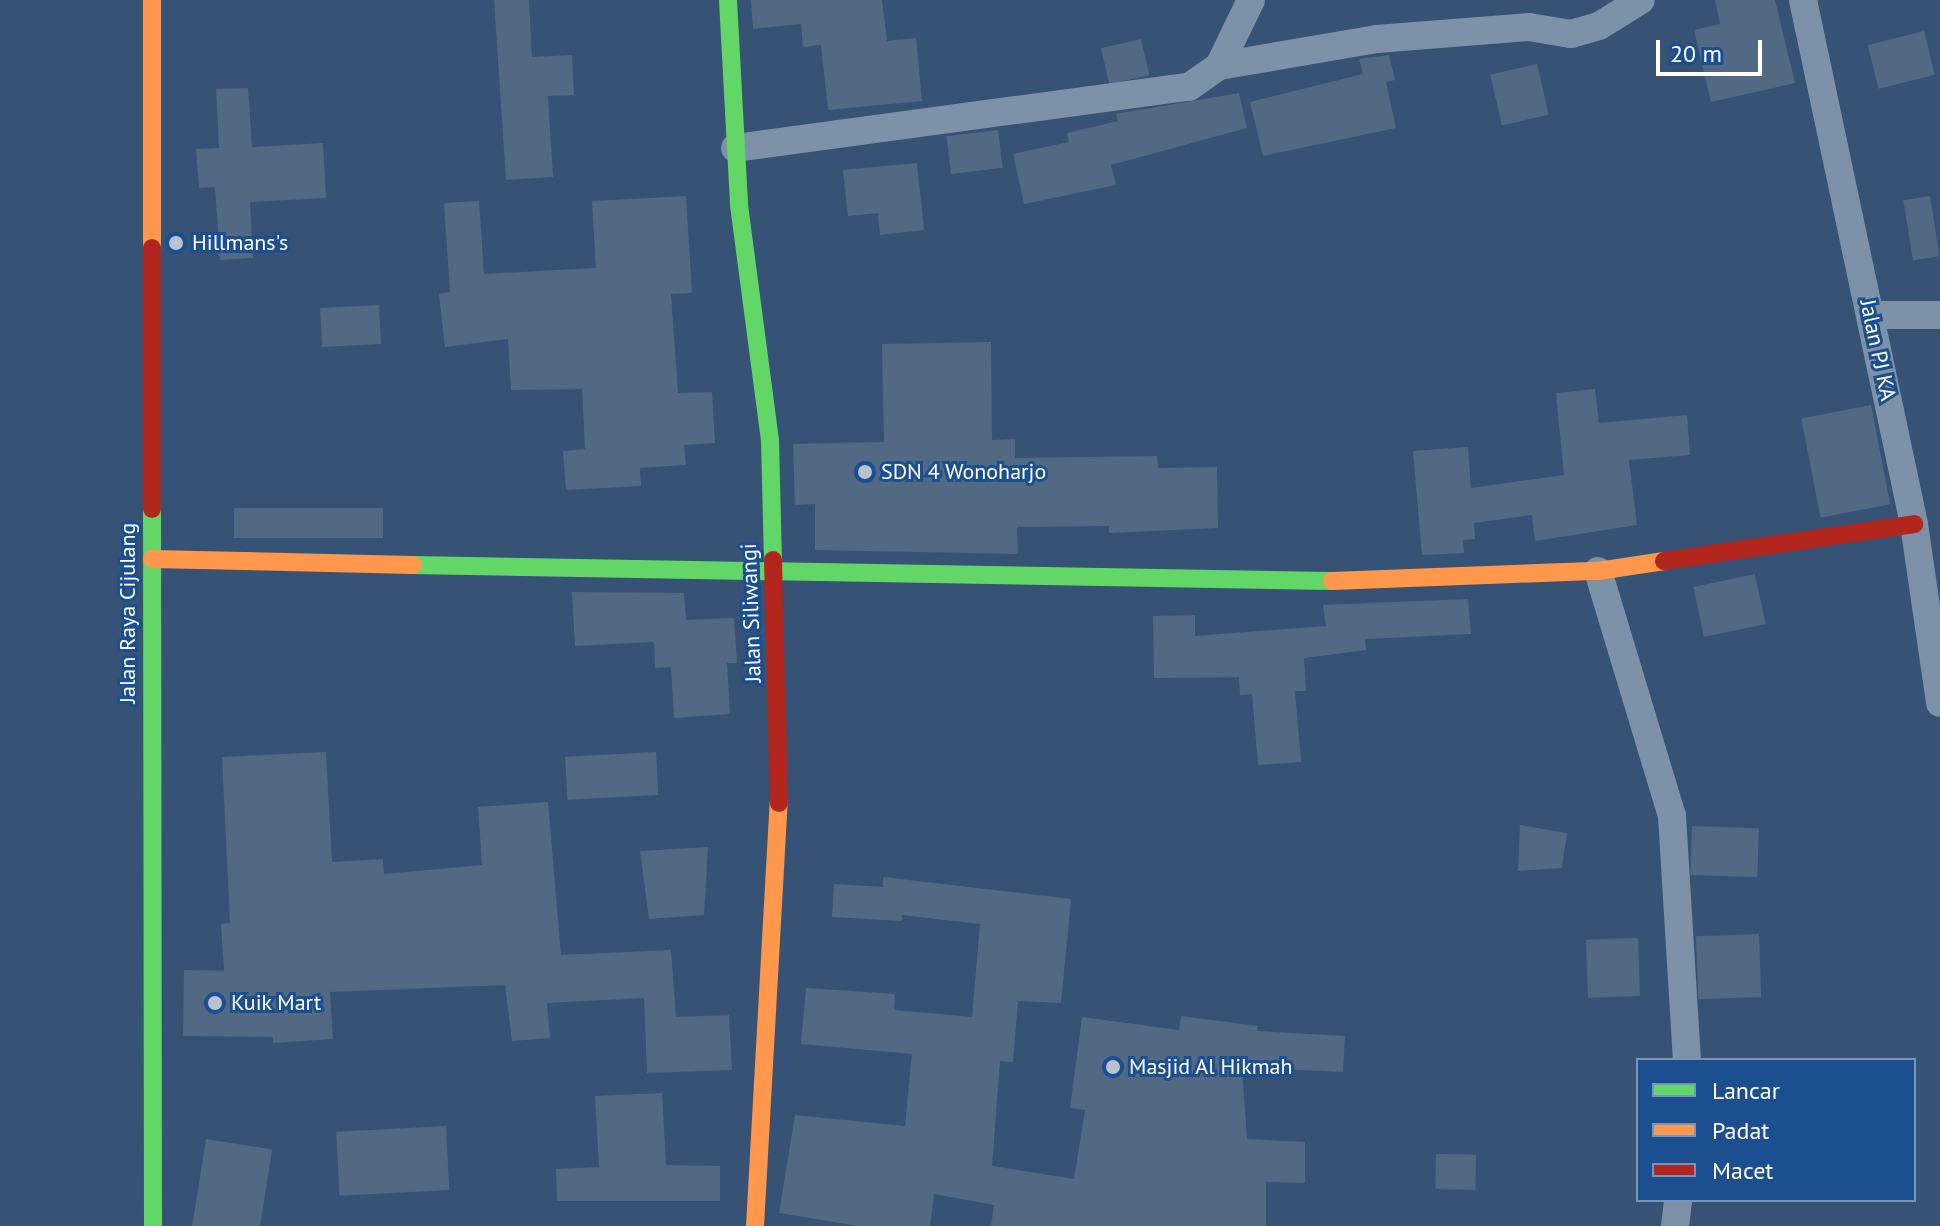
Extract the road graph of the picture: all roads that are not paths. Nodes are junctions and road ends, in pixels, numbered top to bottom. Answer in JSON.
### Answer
{"nodes":[{"id":1,"x":152,"y":0,"type":"edge"},
{"id":2,"x":728,"y":0,"type":"edge"},
{"id":3,"x":1251,"y":0,"type":"edge"},
{"id":4,"x":1641,"y":0,"type":"edge"},
{"id":5,"x":1803,"y":0,"type":"edge"},
{"id":6,"x":1219,"y":66,"type":"junction"},
{"id":7,"x":735,"y":148,"type":"junction"},
{"id":8,"x":1871,"y":315,"type":"junction"},
{"id":9,"x":1940,"y":315,"type":"edge"},
{"id":10,"x":1914,"y":524,"type":"junction"},
{"id":11,"x":152,"y":559,"type":"junction"},
{"id":12,"x":1598,"y":571,"type":"junction"},
{"id":13,"x":774,"y":576,"type":"junction"},
{"id":14,"x":1940,"y":703,"type":"edge"},
{"id":15,"x":1687,"y":1058,"type":"edge"},
{"id":16,"x":1678,"y":1202,"type":"edge"},
{"id":17,"x":153,"y":1226,"type":"edge"},
{"id":18,"x":755,"y":1226,"type":"edge"},
{"id":19,"x":1675,"y":1226,"type":"edge"}],
"edges":[{"from":1,"to":11,"type":"main road","name":"Jalan Raya Cijulang"},
{"from":2,"to":7,"type":"main road","name":"Jalan Siliwangi"},
{"from":3,"to":6,"type":"street"},
{"from":4,"to":6,"type":"street"},
{"from":5,"to":8,"type":"street","name":"Jalan PJ KA"},
{"from":6,"to":7,"type":"street"},
{"from":7,"to":13,"type":"main road","name":"Jalan Siliwangi"},
{"from":8,"to":9,"type":"street"},
{"from":8,"to":10,"type":"street","name":"Jalan PJ KA"},
{"from":10,"to":12,"type":"main road"},
{"from":10,"to":14,"type":"street","name":"Jalan PJ KA"},
{"from":11,"to":13,"type":"main road"},
{"from":11,"to":17,"type":"main road","name":"Jalan Raya Cijulang"},
{"from":12,"to":13,"type":"main road"},
{"from":12,"to":15,"type":"street"},
{"from":13,"to":18,"type":"main road","name":"Jalan Siliwangi"},
{"from":16,"to":19,"type":"street"}]}
